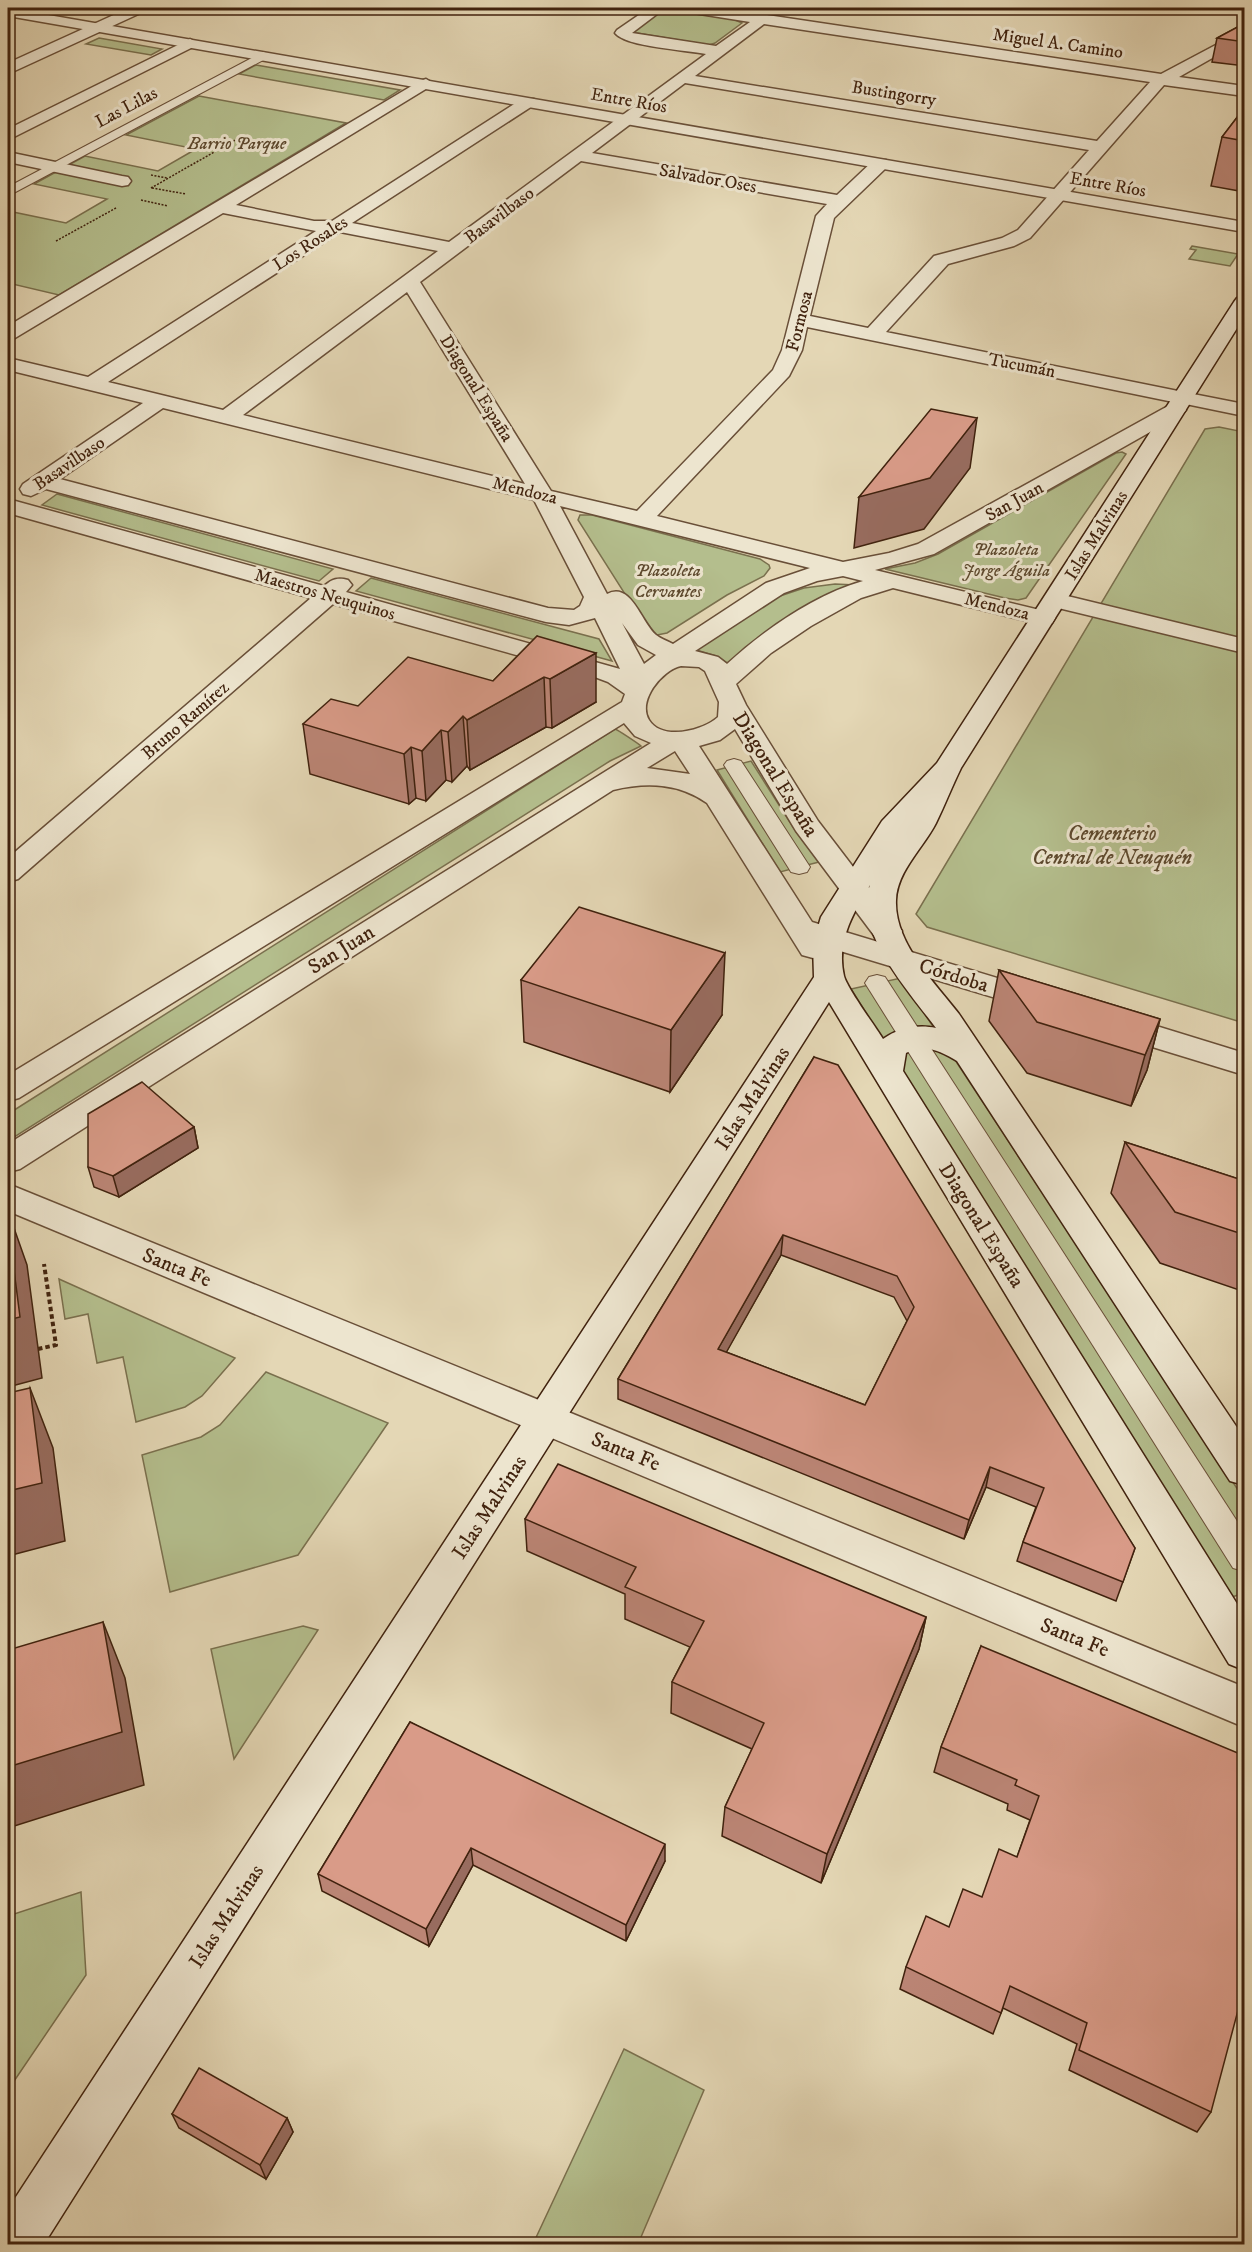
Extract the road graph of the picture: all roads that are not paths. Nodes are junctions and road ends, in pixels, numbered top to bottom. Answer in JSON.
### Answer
{"nodes":[{"id":1,"x":140,"y":8,"type":"edge"},
{"id":2,"x":658,"y":8,"type":"edge"},
{"id":3,"x":687,"y":8,"type":"edge"},
{"id":4,"x":8,"y":12,"type":"edge"},
{"id":5,"x":759,"y":13,"type":"edge"},
{"id":6,"x":98,"y":27,"type":"junction"},
{"id":7,"x":1245,"y":34,"type":"edge"},
{"id":8,"x":190,"y":44,"type":"junction"},
{"id":9,"x":718,"y":51,"type":"junction"},
{"id":10,"x":263,"y":56,"type":"junction"},
{"id":11,"x":8,"y":69,"type":"edge"},
{"id":12,"x":681,"y":78,"type":"junction"},
{"id":13,"x":1163,"y":79,"type":"junction"},
{"id":14,"x":426,"y":84,"type":"junction"},
{"id":15,"x":1245,"y":91,"type":"edge"},
{"id":16,"x":528,"y":102,"type":"junction"},
{"id":17,"x":624,"y":119,"type":"junction"},
{"id":18,"x":8,"y":135,"type":"edge"},
{"id":19,"x":1101,"y":147,"type":"junction"},
{"id":20,"x":577,"y":155,"type":"junction"},
{"id":21,"x":8,"y":158,"type":"edge"},
{"id":22,"x":880,"y":164,"type":"junction"},
{"id":23,"x":54,"y":167,"type":"junction"},
{"id":24,"x":122,"y":181,"type":"dead end"},
{"id":25,"x":8,"y":192,"type":"edge"},
{"id":26,"x":1059,"y":195,"type":"junction"},
{"id":27,"x":838,"y":201,"type":"junction"},
{"id":28,"x":226,"y":203,"type":"junction"},
{"id":29,"x":338,"y":225,"type":"junction"},
{"id":30,"x":1245,"y":227,"type":"edge"},
{"id":31,"x":454,"y":249,"type":"junction"},
{"id":32,"x":411,"y":282,"type":"junction"},
{"id":33,"x":1245,"y":302,"type":"edge"},
{"id":34,"x":800,"y":320,"type":"junction"},
{"id":35,"x":1245,"y":325,"type":"edge"},
{"id":36,"x":8,"y":334,"type":"edge"},
{"id":37,"x":872,"y":335,"type":"junction"},
{"id":38,"x":1220,"y":340,"type":"junction"},
{"id":39,"x":8,"y":364,"type":"edge"},
{"id":40,"x":92,"y":384,"type":"junction"},
{"id":41,"x":160,"y":401,"type":"junction"},
{"id":42,"x":1179,"y":404,"type":"junction"},
{"id":43,"x":1245,"y":410,"type":"edge"},
{"id":44,"x":227,"y":417,"type":"junction"},
{"id":45,"x":42,"y":481,"type":"junction"},
{"id":46,"x":542,"y":494,"type":"junction"},
{"id":47,"x":8,"y":505,"type":"edge"},
{"id":48,"x":642,"y":519,"type":"junction"},
{"id":49,"x":765,"y":549,"type":"junction"},
{"id":50,"x":362,"y":566,"type":"junction"},
{"id":51,"x":846,"y":569,"type":"junction"},
{"id":52,"x":894,"y":581,"type":"junction"},
{"id":53,"x":775,"y":588,"type":"junction"},
{"id":54,"x":328,"y":595,"type":"junction"},
{"id":55,"x":596,"y":597,"type":"junction"},
{"id":56,"x":1049,"y":609,"type":"junction"},
{"id":57,"x":1245,"y":646,"type":"edge"},
{"id":58,"x":671,"y":659,"type":"junction"},
{"id":59,"x":728,"y":694,"type":"junction"},
{"id":60,"x":638,"y":695,"type":"junction"},
{"id":61,"x":678,"y":739,"type":"junction"},
{"id":62,"x":734,"y":765,"type":"dead end"},
{"id":63,"x":947,"y":768,"type":"junction"},
{"id":64,"x":600,"y":786,"type":"junction"},
{"id":65,"x":719,"y":798,"type":"junction"},
{"id":66,"x":799,"y":867,"type":"dead end"},
{"id":67,"x":8,"y":873,"type":"edge"},
{"id":68,"x":855,"y":888,"type":"junction"},
{"id":69,"x":887,"y":931,"type":"junction"},
{"id":70,"x":815,"y":933,"type":"junction"},
{"id":71,"x":903,"y":960,"type":"junction"},
{"id":72,"x":830,"y":976,"type":"junction"},
{"id":73,"x":876,"y":983,"type":"dead end"},
{"id":74,"x":912,"y":1038,"type":"junction"},
{"id":75,"x":968,"y":1053,"type":"junction"},
{"id":76,"x":1245,"y":1064,"type":"edge"},
{"id":77,"x":887,"y":1071,"type":"junction"},
{"id":78,"x":8,"y":1090,"type":"edge"},
{"id":79,"x":8,"y":1160,"type":"edge"},
{"id":80,"x":8,"y":1197,"type":"edge"},
{"id":81,"x":546,"y":1418,"type":"junction"},
{"id":82,"x":1245,"y":1469,"type":"edge"},
{"id":83,"x":1245,"y":1557,"type":"edge"},
{"id":84,"x":1239,"y":1638,"type":"edge"},
{"id":85,"x":1245,"y":1707,"type":"edge"},
{"id":86,"x":15,"y":2244,"type":"edge"}],
"edges":[{"from":1,"to":6,"type":"street"},
{"from":2,"to":9,"type":"street"},
{"from":3,"to":5,"type":"street","name":"Miguel A. Camino"},
{"from":4,"to":6,"type":"street","name":"Entre Ríos"},
{"from":5,"to":9,"type":"street","name":"Basavilbaso"},
{"from":5,"to":13,"type":"street","name":"Miguel A. Camino"},
{"from":6,"to":8,"type":"street","name":"Entre Ríos"},
{"from":6,"to":11,"type":"street"},
{"from":7,"to":13,"type":"street"},
{"from":8,"to":10,"type":"street","name":"Entre Ríos"},
{"from":8,"to":18,"type":"street","name":"Las Lilas"},
{"from":9,"to":12,"type":"street","name":"Basavilbaso"},
{"from":10,"to":14,"type":"street","name":"Entre Ríos"},
{"from":10,"to":23,"type":"street","name":"Las Lilas"},
{"from":12,"to":17,"type":"street","name":"Basavilbaso"},
{"from":12,"to":19,"type":"street","name":"Bustingorry"},
{"from":13,"to":15,"type":"street","name":"Miguel A. Camino"},
{"from":13,"to":19,"type":"street"},
{"from":14,"to":16,"type":"street","name":"Entre Ríos"},
{"from":14,"to":28,"type":"street"},
{"from":16,"to":17,"type":"street","name":"Entre Ríos"},
{"from":16,"to":29,"type":"street","name":"Los Rosales"},
{"from":17,"to":20,"type":"street","name":"Basavilbaso"},
{"from":17,"to":22,"type":"street","name":"Entre Ríos"},
{"from":19,"to":26,"type":"street"},
{"from":20,"to":27,"type":"street","name":"Salvador Oses"},
{"from":20,"to":31,"type":"street","name":"Basavilbaso"},
{"from":21,"to":23,"type":"street"},
{"from":22,"to":26,"type":"street","name":"Entre Ríos"},
{"from":22,"to":27,"type":"street","name":"Formosa"},
{"from":23,"to":24,"type":"street"},
{"from":23,"to":25,"type":"street","name":"Las Lilas"},
{"from":26,"to":30,"type":"street","name":"Entre Ríos"},
{"from":26,"to":37,"type":"street"},
{"from":27,"to":34,"type":"street","name":"Formosa"},
{"from":28,"to":29,"type":"street"},
{"from":28,"to":36,"type":"street"},
{"from":29,"to":31,"type":"street"},
{"from":29,"to":40,"type":"street","name":"Los Rosales"},
{"from":31,"to":32,"type":"street","name":"Basavilbaso"},
{"from":32,"to":44,"type":"street","name":"Basavilbaso"},
{"from":32,"to":46,"type":"street","name":"Diagonal España"},
{"from":33,"to":38,"type":"street","name":"Islas Malvinas"},
{"from":34,"to":37,"type":"street","name":"Tucumán"},
{"from":34,"to":48,"type":"street","name":"Formosa"},
{"from":35,"to":38,"type":"street"},
{"from":37,"to":42,"type":"street","name":"Tucumán"},
{"from":38,"to":42,"type":"street","name":"Islas Malvinas"},
{"from":39,"to":40,"type":"street","name":"Mendoza"},
{"from":40,"to":41,"type":"street","name":"Mendoza"},
{"from":41,"to":44,"type":"street","name":"Mendoza"},
{"from":41,"to":45,"type":"street","name":"Basavilbaso"},
{"from":42,"to":43,"type":"street","name":"Tucumán"},
{"from":42,"to":51,"type":"street","name":"San Juan"},
{"from":42,"to":56,"type":"street","name":"Islas Malvinas"},
{"from":44,"to":46,"type":"street","name":"Mendoza"},
{"from":45,"to":47,"type":"street","name":"Basavilbaso"},
{"from":45,"to":50,"type":"street","name":"Maestros Neuquinos"},
{"from":46,"to":48,"type":"street","name":"Mendoza"},
{"from":46,"to":55,"type":"street","name":"Diagonal España"},
{"from":46,"to":58,"type":"street","name":"Diagonal España"},
{"from":47,"to":54,"type":"street","name":"Maestros Neuquinos"},
{"from":48,"to":49,"type":"street","name":"Mendoza"},
{"from":49,"to":51,"type":"street","name":"Mendoza"},
{"from":49,"to":53,"type":"street"},
{"from":50,"to":54,"type":"street","name":"Bruno Ramírez"},
{"from":50,"to":55,"type":"street","name":"Maestros Neuquinos"},
{"from":51,"to":52,"type":"street","name":"Mendoza"},
{"from":51,"to":53,"type":"street","name":"San Juan"},
{"from":52,"to":56,"type":"street","name":"Mendoza"},
{"from":52,"to":59,"type":"street"},
{"from":53,"to":58,"type":"street","name":"San Juan"},
{"from":54,"to":60,"type":"street","name":"Maestros Neuquinos"},
{"from":54,"to":67,"type":"street","name":"Bruno Ramírez"},
{"from":55,"to":60,"type":"street","name":"Diagonal España"},
{"from":56,"to":57,"type":"street","name":"Mendoza"},
{"from":56,"to":63,"type":"street","name":"Islas Malvinas"},
{"from":58,"to":59,"type":"street","name":"Diagonal España"},
{"from":58,"to":60,"type":"street"},
{"from":59,"to":61,"type":"street","name":"Diagonal España"},
{"from":59,"to":68,"type":"street","name":"Diagonal España"},
{"from":60,"to":61,"type":"street","name":"Diagonal España"},
{"from":60,"to":78,"type":"street"},
{"from":61,"to":64,"type":"street","name":"San Juan"},
{"from":61,"to":65,"type":"street"},
{"from":62,"to":66,"type":"street"},
{"from":63,"to":68,"type":"street","name":"Islas Malvinas"},
{"from":63,"to":69,"type":"street","name":"Islas Malvinas"},
{"from":64,"to":65,"type":"street"},
{"from":64,"to":79,"type":"street","name":"San Juan"},
{"from":65,"to":70,"type":"street"},
{"from":68,"to":69,"type":"street","name":"Diagonal España"},
{"from":68,"to":70,"type":"street","name":"Islas Malvinas"},
{"from":69,"to":71,"type":"street","name":"Diagonal España"},
{"from":70,"to":71,"type":"street","name":"Córdoba"},
{"from":70,"to":72,"type":"street","name":"Islas Malvinas"},
{"from":71,"to":75,"type":"street","name":"Diagonal España"},
{"from":71,"to":76,"type":"street","name":"Córdoba"},
{"from":72,"to":77,"type":"street","name":"Diagonal España"},
{"from":72,"to":81,"type":"street","name":"Islas Malvinas"},
{"from":73,"to":74,"type":"street"},
{"from":74,"to":75,"type":"street"},
{"from":74,"to":77,"type":"street"},
{"from":74,"to":83,"type":"street"},
{"from":75,"to":82,"type":"street","name":"Diagonal España"},
{"from":77,"to":84,"type":"street","name":"Diagonal España"},
{"from":80,"to":81,"type":"street","name":"Santa Fe"},
{"from":81,"to":85,"type":"street","name":"Santa Fe"},
{"from":81,"to":86,"type":"street","name":"Islas Malvinas"}]}
